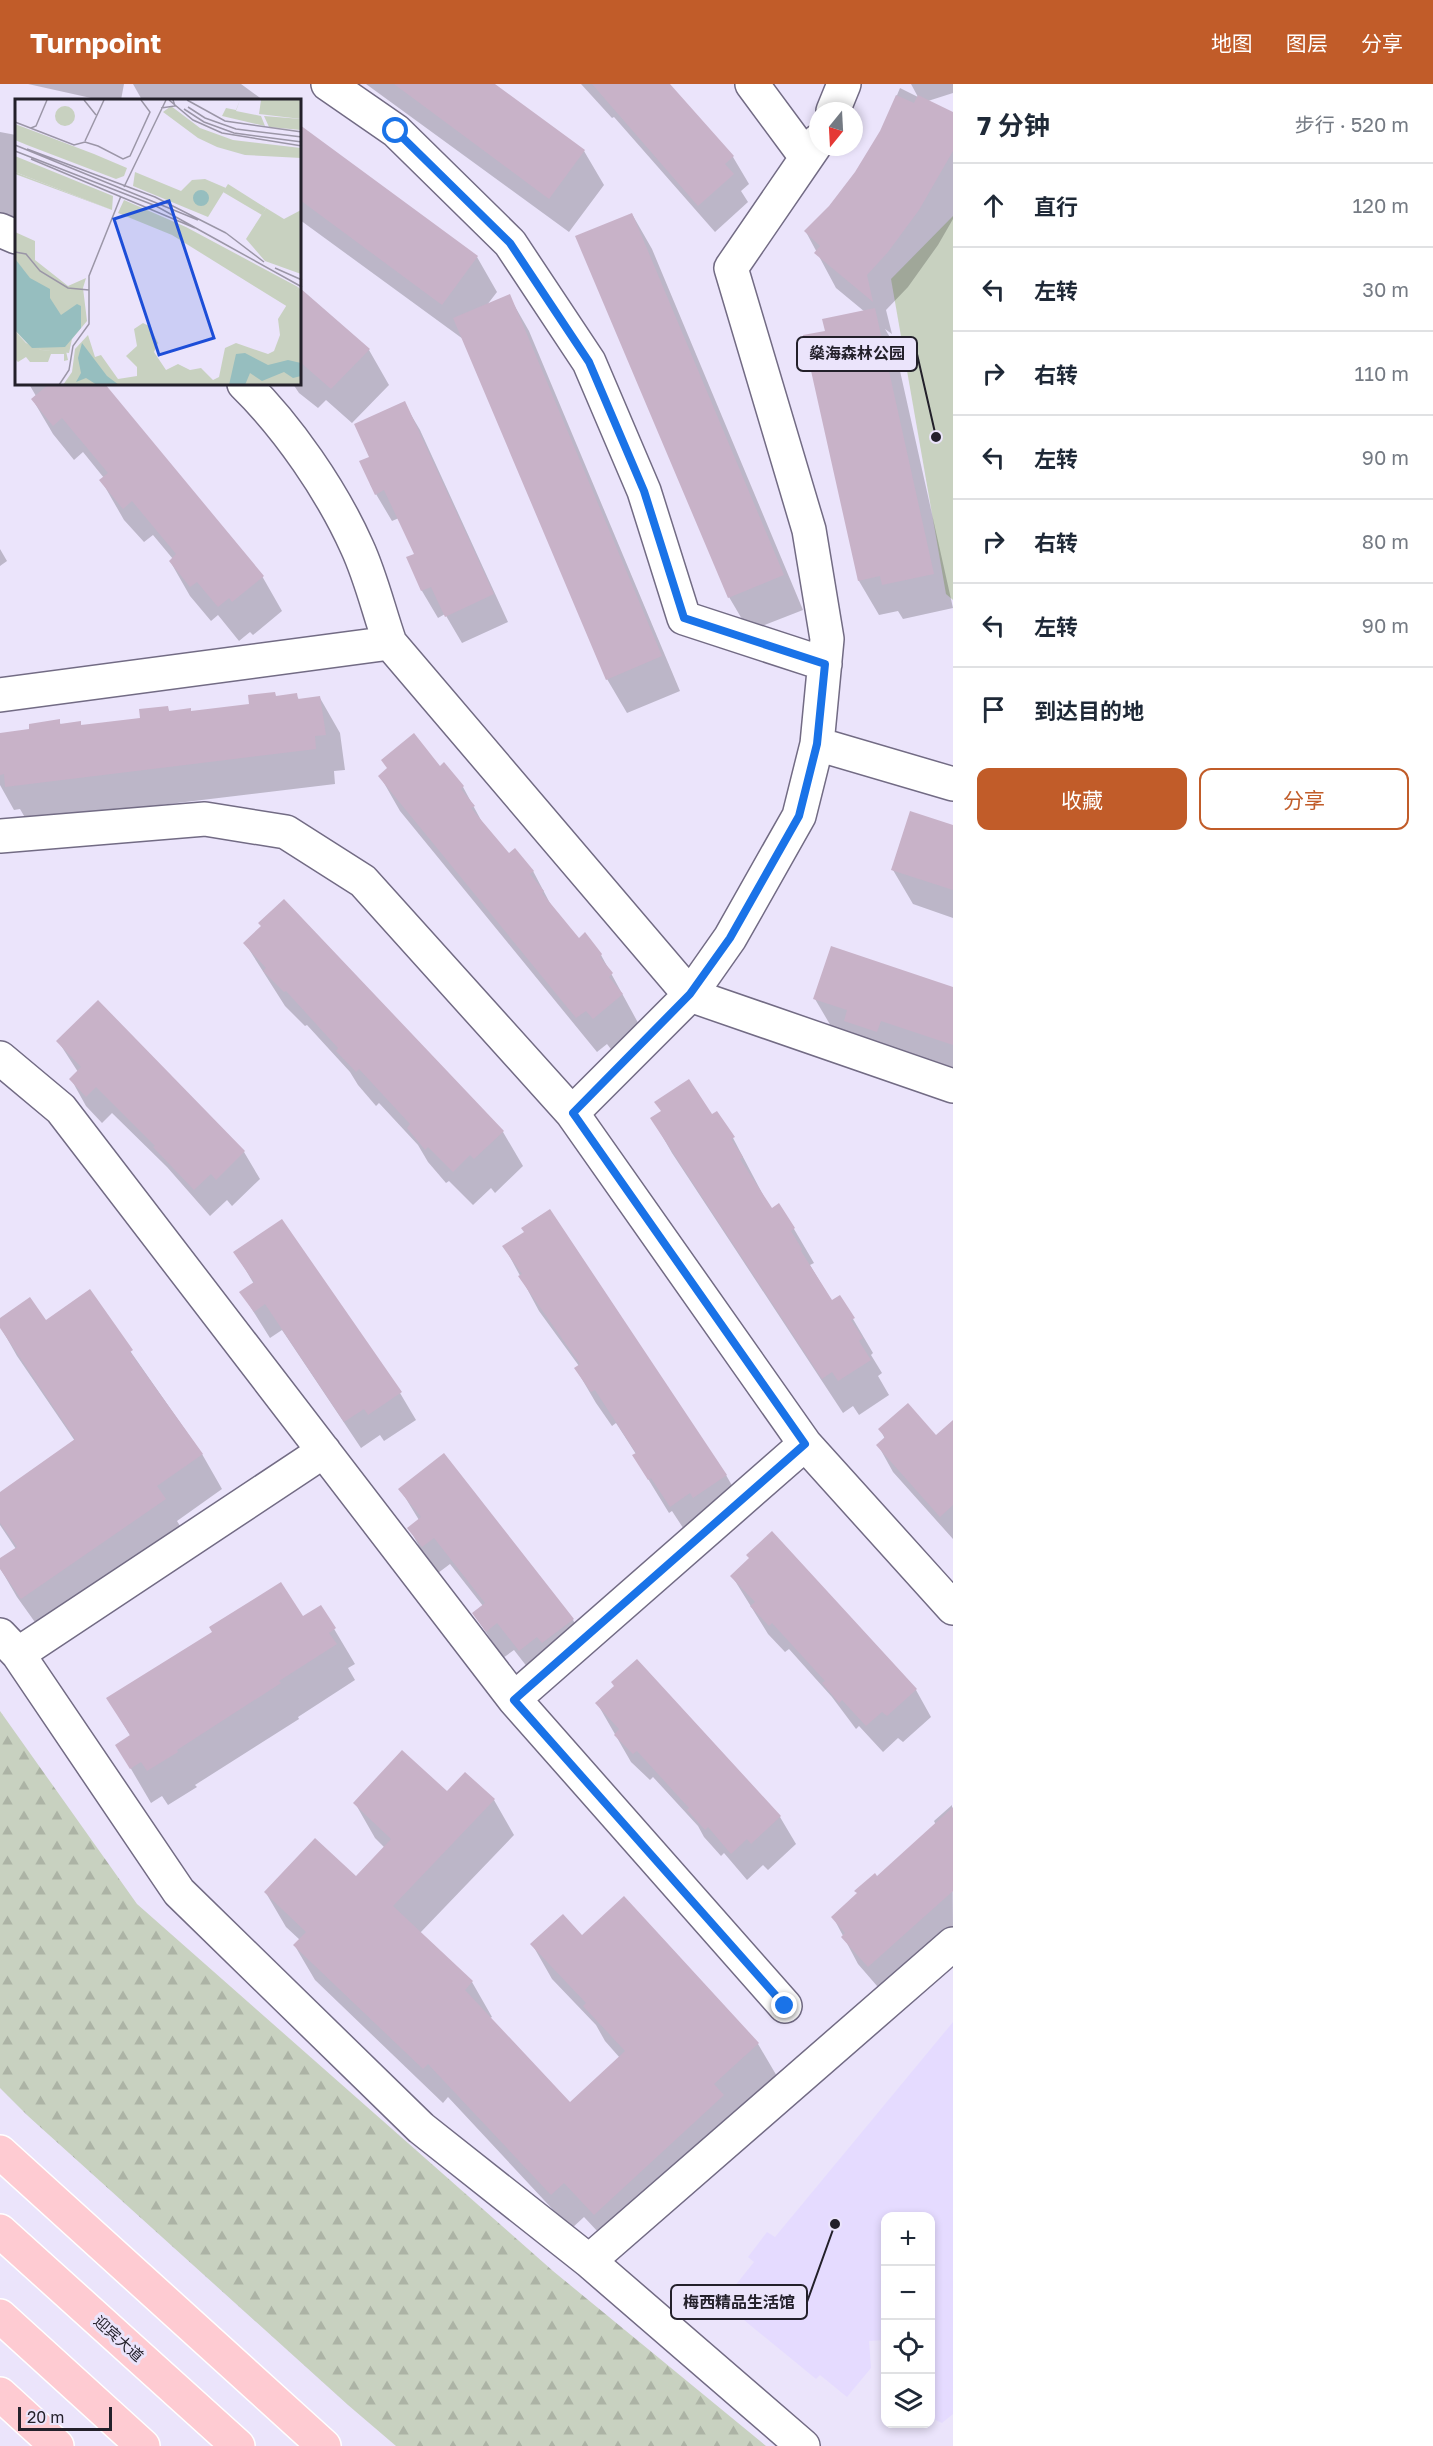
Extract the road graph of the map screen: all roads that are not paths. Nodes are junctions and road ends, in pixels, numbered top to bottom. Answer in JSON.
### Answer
{"nodes":[{"id":1,"x":328,"y":84,"type":"edge"},
{"id":2,"x":752,"y":84,"type":"edge"},
{"id":3,"x":844,"y":84,"type":"edge"},
{"id":4,"x":837,"y":102,"type":"edge"},
{"id":5,"x":809,"y":146,"type":"edge"},
{"id":6,"x":809,"y":153,"type":"edge"},
{"id":7,"x":0,"y":230,"type":"edge"},
{"id":8,"x":15,"y":237,"type":"edge"},
{"id":9,"x":246,"y":386,"type":"edge"},
{"id":10,"x":390,"y":643,"type":"junction"},
{"id":11,"x":825,"y":664,"type":"junction"},
{"id":12,"x":0,"y":695,"type":"edge"},
{"id":13,"x":817,"y":744,"type":"junction"},
{"id":14,"x":953,"y":784,"type":"edge"},
{"id":15,"x":0,"y":836,"type":"edge"},
{"id":16,"x":690,"y":994,"type":"junction"},
{"id":17,"x":0,"y":1058,"type":"edge"},
{"id":18,"x":953,"y":1086,"type":"edge"},
{"id":19,"x":573,"y":1113,"type":"junction"},
{"id":20,"x":805,"y":1444,"type":"junction"},
{"id":21,"x":324,"y":1451,"type":"junction"},
{"id":22,"x":953,"y":1608,"type":"edge"},
{"id":23,"x":9,"y":1644,"type":"edge"},
{"id":24,"x":514,"y":1700,"type":"junction"},
{"id":25,"x":953,"y":1944,"type":"edge"},
{"id":26,"x":785,"y":2006,"type":"dead end"},
{"id":27,"x":0,"y":2152,"type":"edge"},
{"id":28,"x":0,"y":2231,"type":"edge"},
{"id":29,"x":589,"y":2260,"type":"junction"},
{"id":30,"x":0,"y":2316,"type":"edge"},
{"id":31,"x":0,"y":2394,"type":"edge"},
{"id":32,"x":57,"y":2446,"type":"edge"},
{"id":33,"x":143,"y":2446,"type":"edge"},
{"id":34,"x":238,"y":2446,"type":"edge"},
{"id":35,"x":324,"y":2446,"type":"edge"},
{"id":36,"x":803,"y":2446,"type":"edge"}],
"edges":[{"from":1,"to":11,"type":"lane"},
{"from":2,"to":5,"type":"lane"},
{"from":3,"to":4,"type":"lane"},
{"from":6,"to":11,"type":"lane"},
{"from":7,"to":8,"type":"lane"},
{"from":9,"to":10,"type":"lane"},
{"from":10,"to":12,"type":"lane"},
{"from":10,"to":16,"type":"lane"},
{"from":11,"to":13,"type":"lane"},
{"from":13,"to":14,"type":"lane"},
{"from":13,"to":16,"type":"lane"},
{"from":15,"to":19,"type":"lane"},
{"from":16,"to":18,"type":"lane"},
{"from":16,"to":19,"type":"lane"},
{"from":17,"to":21,"type":"lane"},
{"from":19,"to":20,"type":"lane"},
{"from":20,"to":22,"type":"lane"},
{"from":20,"to":24,"type":"lane"},
{"from":21,"to":23,"type":"lane"},
{"from":21,"to":24,"type":"lane"},
{"from":23,"to":29,"type":"lane"},
{"from":24,"to":26,"type":"lane"},
{"from":25,"to":29,"type":"lane"},
{"from":27,"to":35,"type":"main road"},
{"from":28,"to":34,"type":"main road","name":"迎宾大道"},
{"from":29,"to":36,"type":"lane"},
{"from":30,"to":33,"type":"main road"},
{"from":31,"to":32,"type":"main road"}]}
